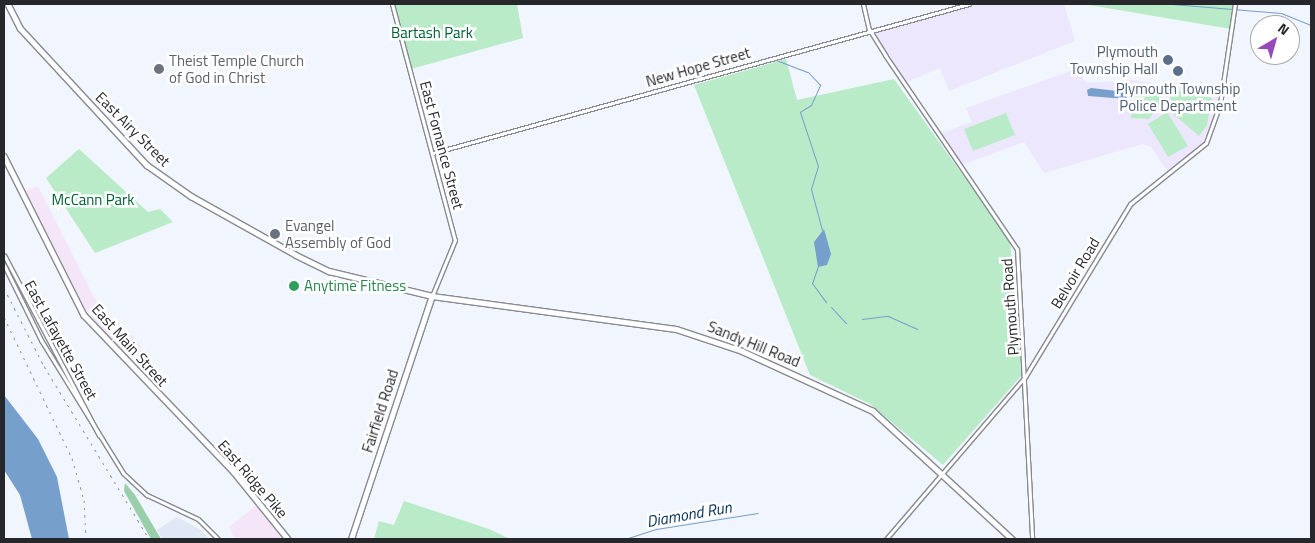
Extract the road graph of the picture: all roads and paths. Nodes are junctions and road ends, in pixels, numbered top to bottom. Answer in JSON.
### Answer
{"nodes":[{"id":1,"x":8,"y":4,"type":"edge"},
{"id":2,"x":392,"y":4,"type":"edge"},
{"id":3,"x":863,"y":4,"type":"edge"},
{"id":4,"x":969,"y":4,"type":"edge"},
{"id":5,"x":1234,"y":6,"type":"edge"},
{"id":6,"x":869,"y":29,"type":"junction"},
{"id":7,"x":433,"y":153,"type":"junction"},
{"id":8,"x":4,"y":156,"type":"edge"},
{"id":9,"x":4,"y":256,"type":"edge"},
{"id":10,"x":4,"y":266,"type":"edge"},
{"id":11,"x":435,"y":290,"type":"joint"},
{"id":12,"x":432,"y":296,"type":"junction"},
{"id":13,"x":1025,"y":377,"type":"junction"},
{"id":14,"x":198,"y":435,"type":"joint"},
{"id":15,"x":100,"y":436,"type":"junction"},
{"id":16,"x":942,"y":471,"type":"junction"},
{"id":17,"x":218,"y":539,"type":"edge"},
{"id":18,"x":288,"y":539,"type":"edge"},
{"id":19,"x":351,"y":539,"type":"edge"},
{"id":20,"x":886,"y":539,"type":"edge"},
{"id":21,"x":1012,"y":539,"type":"edge"},
{"id":22,"x":1032,"y":539,"type":"edge"}],
"edges":[{"from":1,"to":12,"type":"main road","name":"East Airy Street"},
{"from":2,"to":7,"type":"street","name":"East Fornance Street"},
{"from":3,"to":6,"type":"street"},
{"from":4,"to":6,"type":"street","name":"New Hope Street"},
{"from":5,"to":13,"type":"street","name":"Belvoir Road"},
{"from":6,"to":7,"type":"street","name":"New Hope Street"},
{"from":6,"to":13,"type":"street","name":"Plymouth Road"},
{"from":7,"to":11,"type":"street","name":"East Fornance Street"},
{"from":8,"to":14,"type":"main road","name":"East Main Street"},
{"from":9,"to":15,"type":"street","name":"East Lafayette Street"},
{"from":10,"to":15,"type":"street","name":"East Lafayette Street"},
{"from":11,"to":12,"type":"street","name":"Fairfield Road"},
{"from":12,"to":16,"type":"main road","name":"Sandy Hill Road"},
{"from":12,"to":19,"type":"main road","name":"Fairfield Road"},
{"from":13,"to":16,"type":"street","name":"Belvoir Road"},
{"from":13,"to":22,"type":"street","name":"Plymouth Road"},
{"from":14,"to":18,"type":"main road","name":"East Ridge Pike"},
{"from":15,"to":17,"type":"street","name":"East Lafayette Street"},
{"from":16,"to":20,"type":"street","name":"Belvoir Road"},
{"from":16,"to":21,"type":"main road","name":"Sandy Hill Road"}]}
